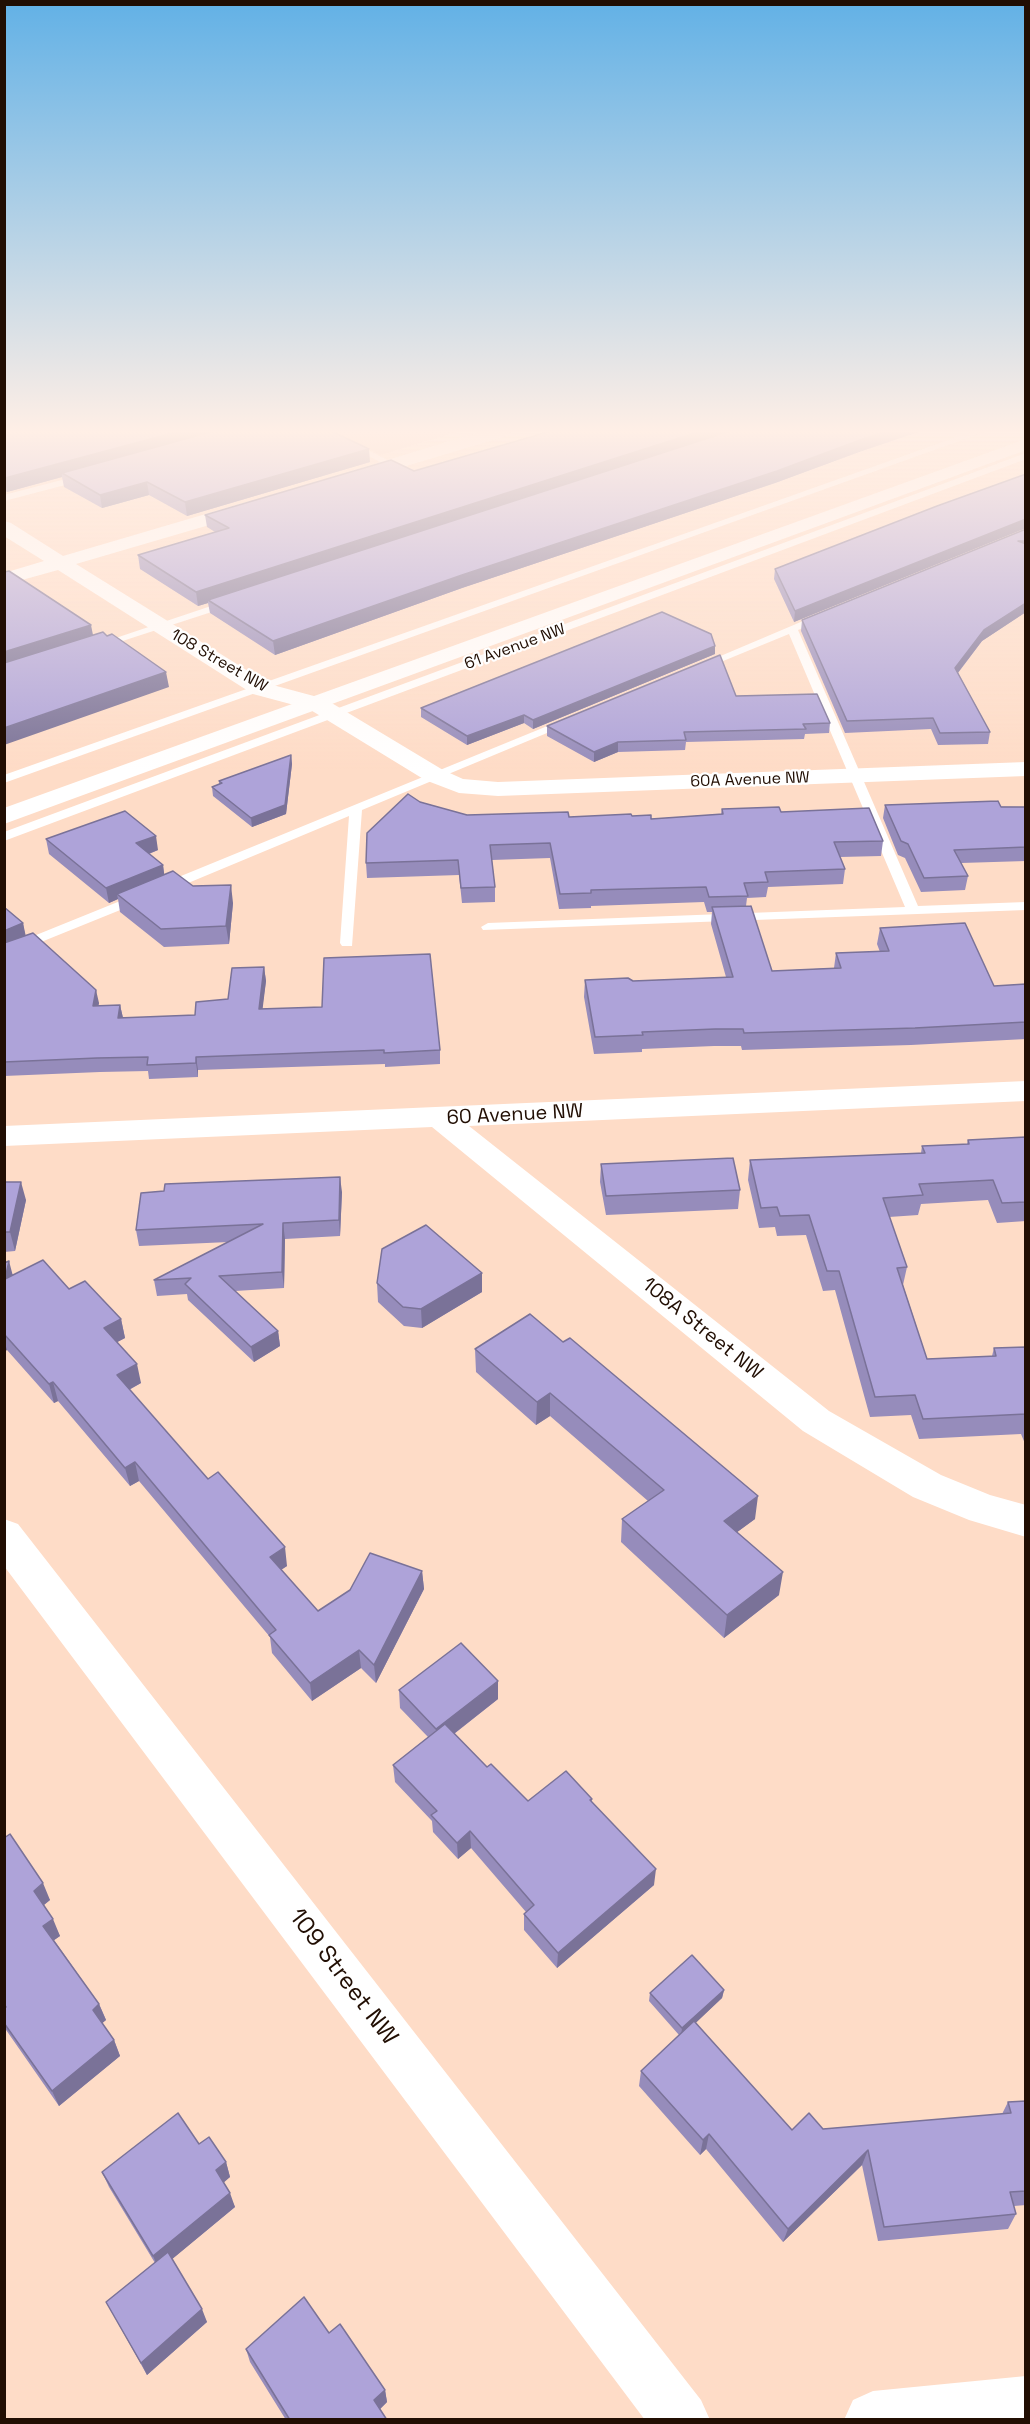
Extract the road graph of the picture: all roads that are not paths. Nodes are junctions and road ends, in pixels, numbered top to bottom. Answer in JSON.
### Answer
{"nodes":[{"id":1,"x":30,"y":544,"type":"edge"},
{"id":2,"x":125,"y":544,"type":"edge"},
{"id":3,"x":667,"y":544,"type":"edge"},
{"id":4,"x":709,"y":544,"type":"edge"},
{"id":5,"x":762,"y":544,"type":"edge"},
{"id":6,"x":783,"y":544,"type":"edge"},
{"id":7,"x":61,"y":563,"type":"junction"},
{"id":8,"x":4,"y":579,"type":"edge"},
{"id":9,"x":244,"y":598,"type":"edge"},
{"id":10,"x":834,"y":611,"type":"edge"},
{"id":11,"x":159,"y":626,"type":"junction"},
{"id":12,"x":792,"y":629,"type":"junction"},
{"id":13,"x":90,"y":648,"type":"edge"},
{"id":14,"x":694,"y":669,"type":"edge"},
{"id":15,"x":261,"y":689,"type":"junction"},
{"id":16,"x":288,"y":696,"type":"junction"},
{"id":17,"x":326,"y":709,"type":"junction"},
{"id":18,"x":574,"y":718,"type":"edge"},
{"id":19,"x":1026,"y":769,"type":"edge"},
{"id":20,"x":434,"y":775,"type":"junction"},
{"id":21,"x":857,"y":776,"type":"junction"},
{"id":22,"x":4,"y":779,"type":"edge"},
{"id":23,"x":474,"y":788,"type":"joint"},
{"id":24,"x":4,"y":797,"type":"edge"},
{"id":25,"x":356,"y":808,"type":"junction"},
{"id":26,"x":4,"y":817,"type":"edge"},
{"id":27,"x":4,"y":837,"type":"edge"},
{"id":28,"x":1026,"y":906,"type":"edge"},
{"id":29,"x":913,"y":911,"type":"junction"},
{"id":30,"x":488,"y":927,"type":"dead end"},
{"id":31,"x":346,"y":943,"type":"dead end"},
{"id":32,"x":4,"y":953,"type":"edge"},
{"id":33,"x":1026,"y":1091,"type":"edge"},
{"id":34,"x":441,"y":1118,"type":"junction"},
{"id":35,"x":4,"y":1136,"type":"edge"},
{"id":36,"x":1026,"y":1521,"type":"edge"},
{"id":37,"x":4,"y":1535,"type":"edge"},
{"id":38,"x":1026,"y":2405,"type":"edge"},
{"id":39,"x":681,"y":2420,"type":"edge"},
{"id":40,"x":873,"y":2420,"type":"edge"}],
"edges":[{"from":1,"to":7,"type":"street","name":"108 Street NW"},
{"from":2,"to":7,"type":"street"},
{"from":3,"to":15,"type":"lane"},
{"from":4,"to":16,"type":"street","name":"61 Avenue NW"},
{"from":5,"to":17,"type":"street","name":"61 Avenue NW"},
{"from":6,"to":17,"type":"lane","name":"61 Avenue NW"},
{"from":7,"to":8,"type":"street"},
{"from":7,"to":11,"type":"street","name":"108 Street NW"},
{"from":9,"to":11,"type":"lane"},
{"from":10,"to":12,"type":"lane"},
{"from":11,"to":13,"type":"lane"},
{"from":11,"to":15,"type":"street","name":"108 Street NW"},
{"from":12,"to":14,"type":"lane"},
{"from":12,"to":21,"type":"lane"},
{"from":15,"to":16,"type":"street","name":"108 Street NW"},
{"from":15,"to":22,"type":"lane"},
{"from":16,"to":17,"type":"street","name":"108 Street NW"},
{"from":16,"to":24,"type":"street","name":"61 Avenue NW"},
{"from":17,"to":20,"type":"street","name":"108 Street NW"},
{"from":17,"to":26,"type":"street","name":"61 Avenue NW"},
{"from":17,"to":27,"type":"lane","name":"61 Avenue NW"},
{"from":18,"to":20,"type":"lane"},
{"from":19,"to":21,"type":"street","name":"60A Avenue NW"},
{"from":20,"to":23,"type":"street","name":"108 Street NW"},
{"from":20,"to":25,"type":"lane"},
{"from":21,"to":23,"type":"street","name":"60A Avenue NW"},
{"from":21,"to":29,"type":"lane"},
{"from":25,"to":31,"type":"lane"},
{"from":25,"to":32,"type":"lane"},
{"from":28,"to":29,"type":"lane"},
{"from":29,"to":30,"type":"lane"},
{"from":33,"to":34,"type":"street","name":"60 Avenue NW"},
{"from":34,"to":35,"type":"street","name":"60 Avenue NW"},
{"from":34,"to":36,"type":"street","name":"108A Street NW"},
{"from":37,"to":39,"type":"street","name":"109 Street NW"},
{"from":38,"to":40,"type":"street"}]}
